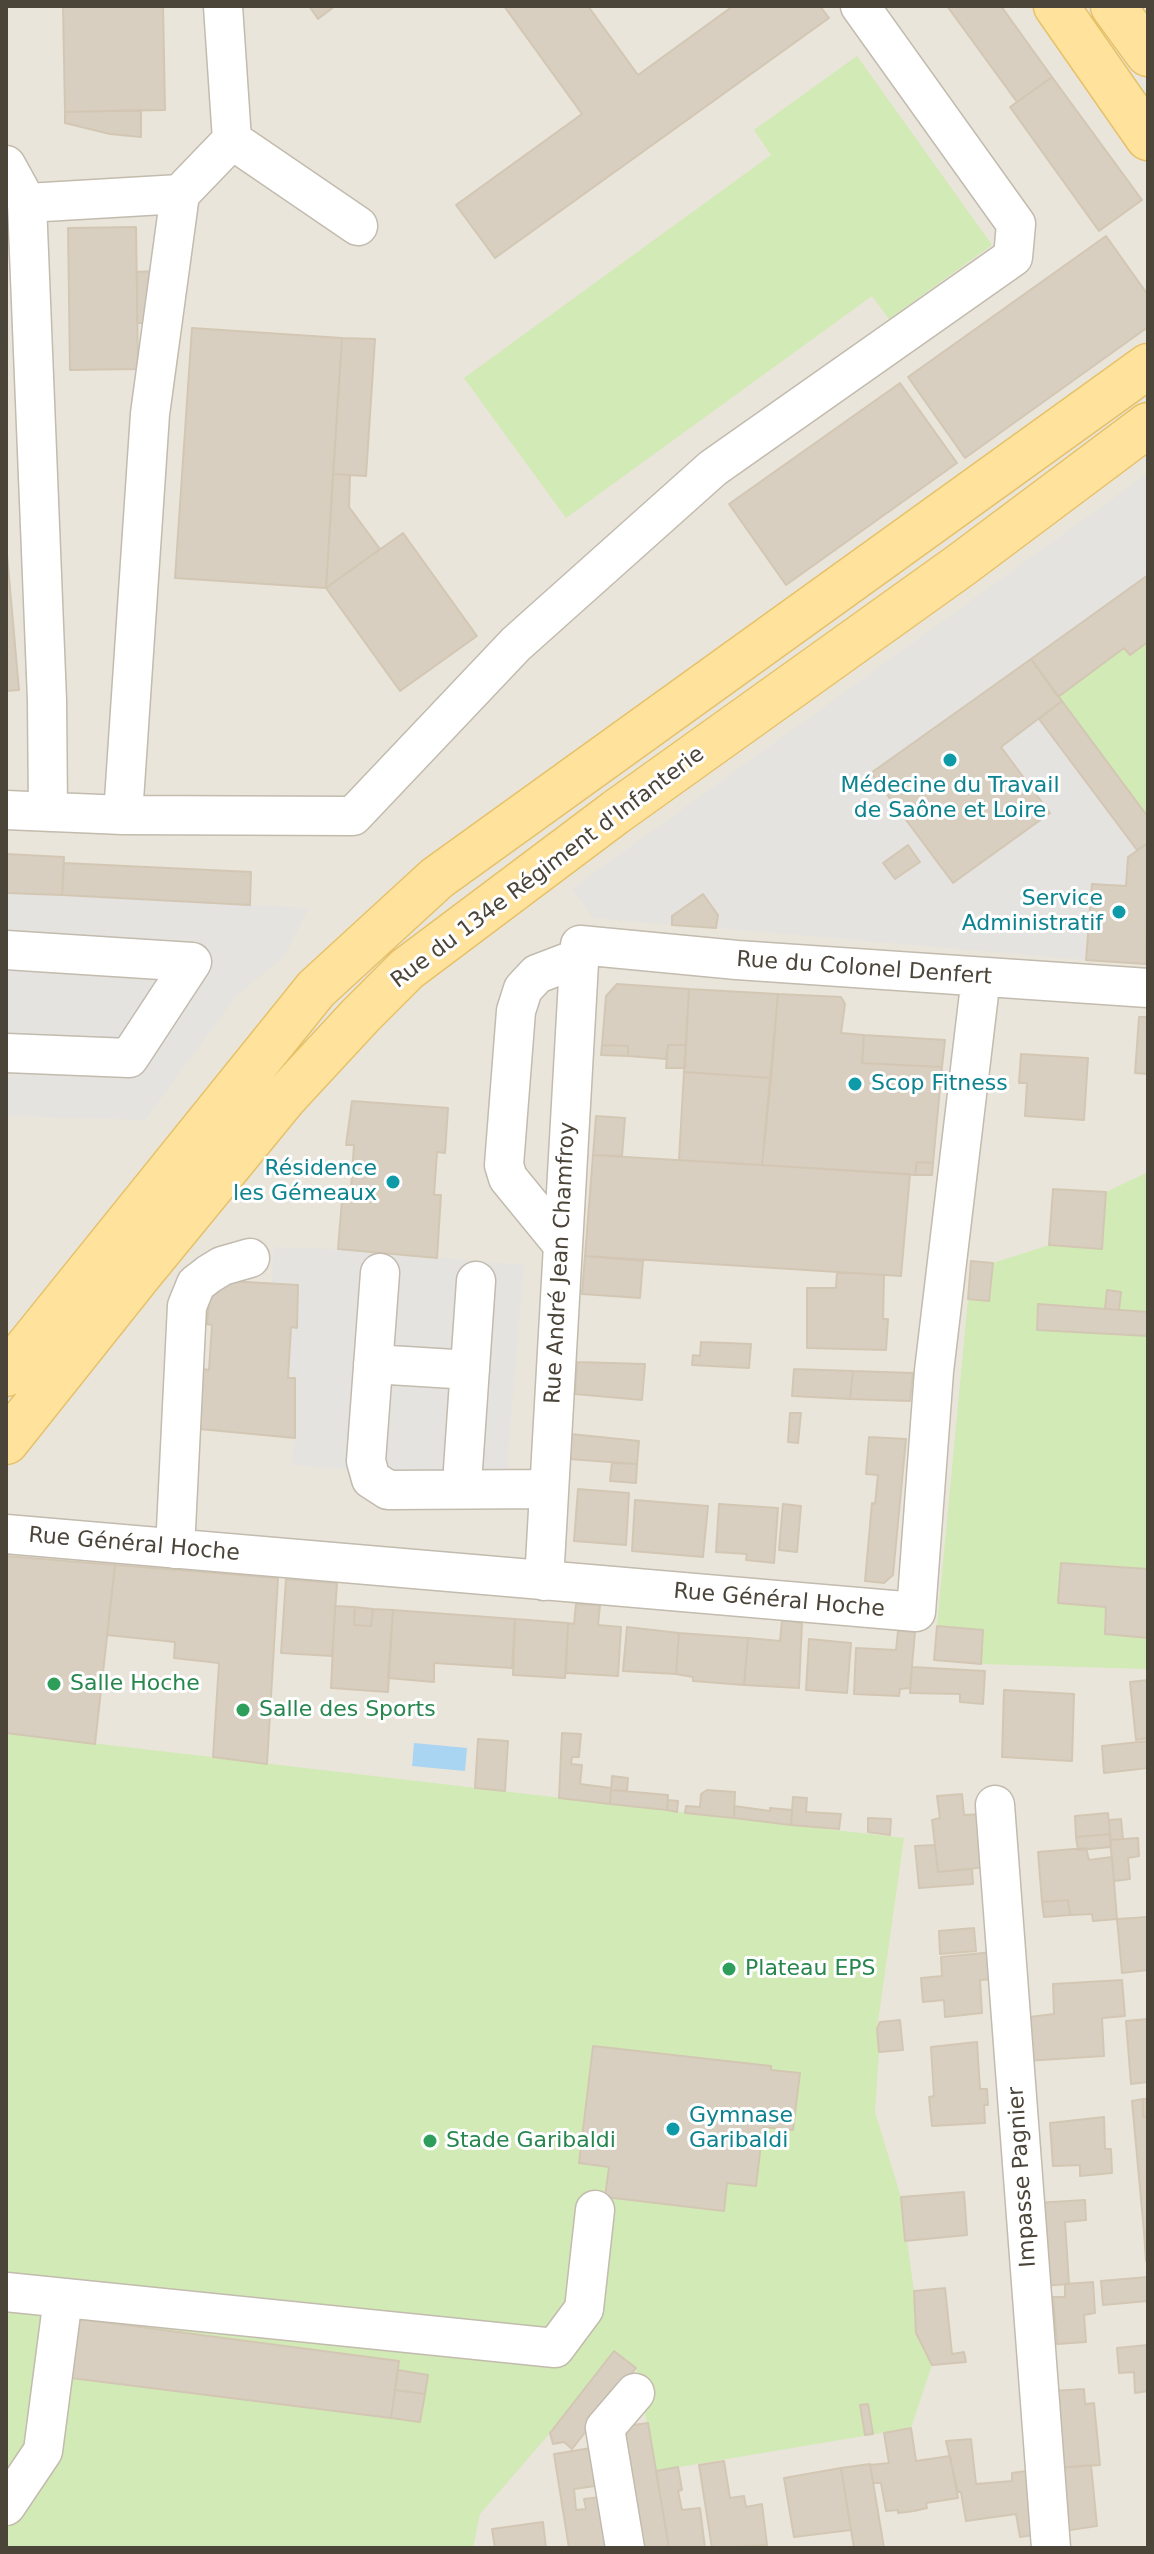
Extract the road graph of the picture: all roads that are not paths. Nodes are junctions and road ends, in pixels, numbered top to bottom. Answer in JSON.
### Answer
{"nodes":[{"id":1,"x":223,"y":6,"type":"edge"},
{"id":2,"x":860,"y":6,"type":"edge"},
{"id":3,"x":1056,"y":6,"type":"edge"},
{"id":4,"x":1113,"y":6,"type":"edge"},
{"id":5,"x":1148,"y":54,"type":"edge"},
{"id":6,"x":1148,"y":138,"type":"edge"},
{"id":7,"x":232,"y":140,"type":"junction"},
{"id":8,"x":6,"y":165,"type":"edge"},
{"id":9,"x":180,"y":194,"type":"junction"},
{"id":10,"x":16,"y":213,"type":"edge"},
{"id":11,"x":358,"y":226,"type":"dead end"},
{"id":12,"x":1148,"y":366,"type":"edge"},
{"id":13,"x":1148,"y":425,"type":"edge"},
{"id":14,"x":6,"y":810,"type":"edge"},
{"id":15,"x":48,"y":812,"type":"junction"},
{"id":16,"x":123,"y":815,"type":"junction"},
{"id":17,"x":6,"y":950,"type":"edge"},
{"id":18,"x":579,"y":951,"type":"junction"},
{"id":19,"x":981,"y":977,"type":"junction"},
{"id":20,"x":1148,"y":988,"type":"edge"},
{"id":21,"x":6,"y":1053,"type":"edge"},
{"id":22,"x":562,"y":1244,"type":"junction"},
{"id":23,"x":250,"y":1258,"type":"dead end"},
{"id":24,"x":380,"y":1273,"type":"dead end"},
{"id":25,"x":476,"y":1281,"type":"dead end"},
{"id":26,"x":373,"y":1364,"type":"junction"},
{"id":27,"x":470,"y":1370,"type":"junction"},
{"id":28,"x":6,"y":1374,"type":"edge"},
{"id":29,"x":6,"y":1442,"type":"edge"},
{"id":30,"x":463,"y":1469,"type":"dead end"},
{"id":31,"x":549,"y":1489,"type":"junction"},
{"id":32,"x":6,"y":1534,"type":"edge"},
{"id":33,"x":175,"y":1549,"type":"junction"},
{"id":34,"x":544,"y":1581,"type":"junction"},
{"id":35,"x":995,"y":1805,"type":"dead end"},
{"id":36,"x":595,"y":2210,"type":"dead end"},
{"id":37,"x":6,"y":2292,"type":"edge"},
{"id":38,"x":63,"y":2298,"type":"junction"},
{"id":39,"x":635,"y":2393,"type":"dead end"},
{"id":40,"x":6,"y":2506,"type":"edge"},
{"id":41,"x":625,"y":2548,"type":"edge"},
{"id":42,"x":1051,"y":2548,"type":"edge"}],
"edges":[{"from":1,"to":7,"type":"street"},
{"from":2,"to":16,"type":"street"},
{"from":3,"to":6,"type":"main road"},
{"from":4,"to":5,"type":"main road"},
{"from":7,"to":9,"type":"street"},
{"from":7,"to":11,"type":"street"},
{"from":8,"to":10,"type":"street"},
{"from":9,"to":10,"type":"street"},
{"from":9,"to":16,"type":"street"},
{"from":10,"to":15,"type":"street"},
{"from":12,"to":28,"type":"main road"},
{"from":13,"to":29,"type":"main road","name":"Rue du 134e Régiment d'Infanterie"},
{"from":14,"to":15,"type":"street"},
{"from":15,"to":16,"type":"street"},
{"from":17,"to":21,"type":"street"},
{"from":18,"to":19,"type":"street","name":"Rue du Colonel Denfert"},
{"from":18,"to":22,"type":"street","name":"Rue André Jean Chamfroy"},
{"from":18,"to":22,"type":"street"},
{"from":19,"to":20,"type":"street","name":"Rue du Colonel Denfert"},
{"from":19,"to":34,"type":"street","name":"Rue Général Hoche"},
{"from":22,"to":31,"type":"street","name":"Rue André Jean Chamfroy"},
{"from":23,"to":33,"type":"street"},
{"from":24,"to":26,"type":"street"},
{"from":25,"to":27,"type":"street"},
{"from":26,"to":27,"type":"street"},
{"from":26,"to":31,"type":"street"},
{"from":27,"to":30,"type":"street"},
{"from":31,"to":34,"type":"street","name":"Rue André Jean Chamfroy"},
{"from":32,"to":33,"type":"street","name":"Rue Général Hoche"},
{"from":33,"to":34,"type":"street","name":"Rue Général Hoche"},
{"from":35,"to":42,"type":"street","name":"Impasse Pagnier"},
{"from":36,"to":38,"type":"street"},
{"from":37,"to":38,"type":"street"},
{"from":38,"to":40,"type":"street"},
{"from":39,"to":41,"type":"street"}]}
